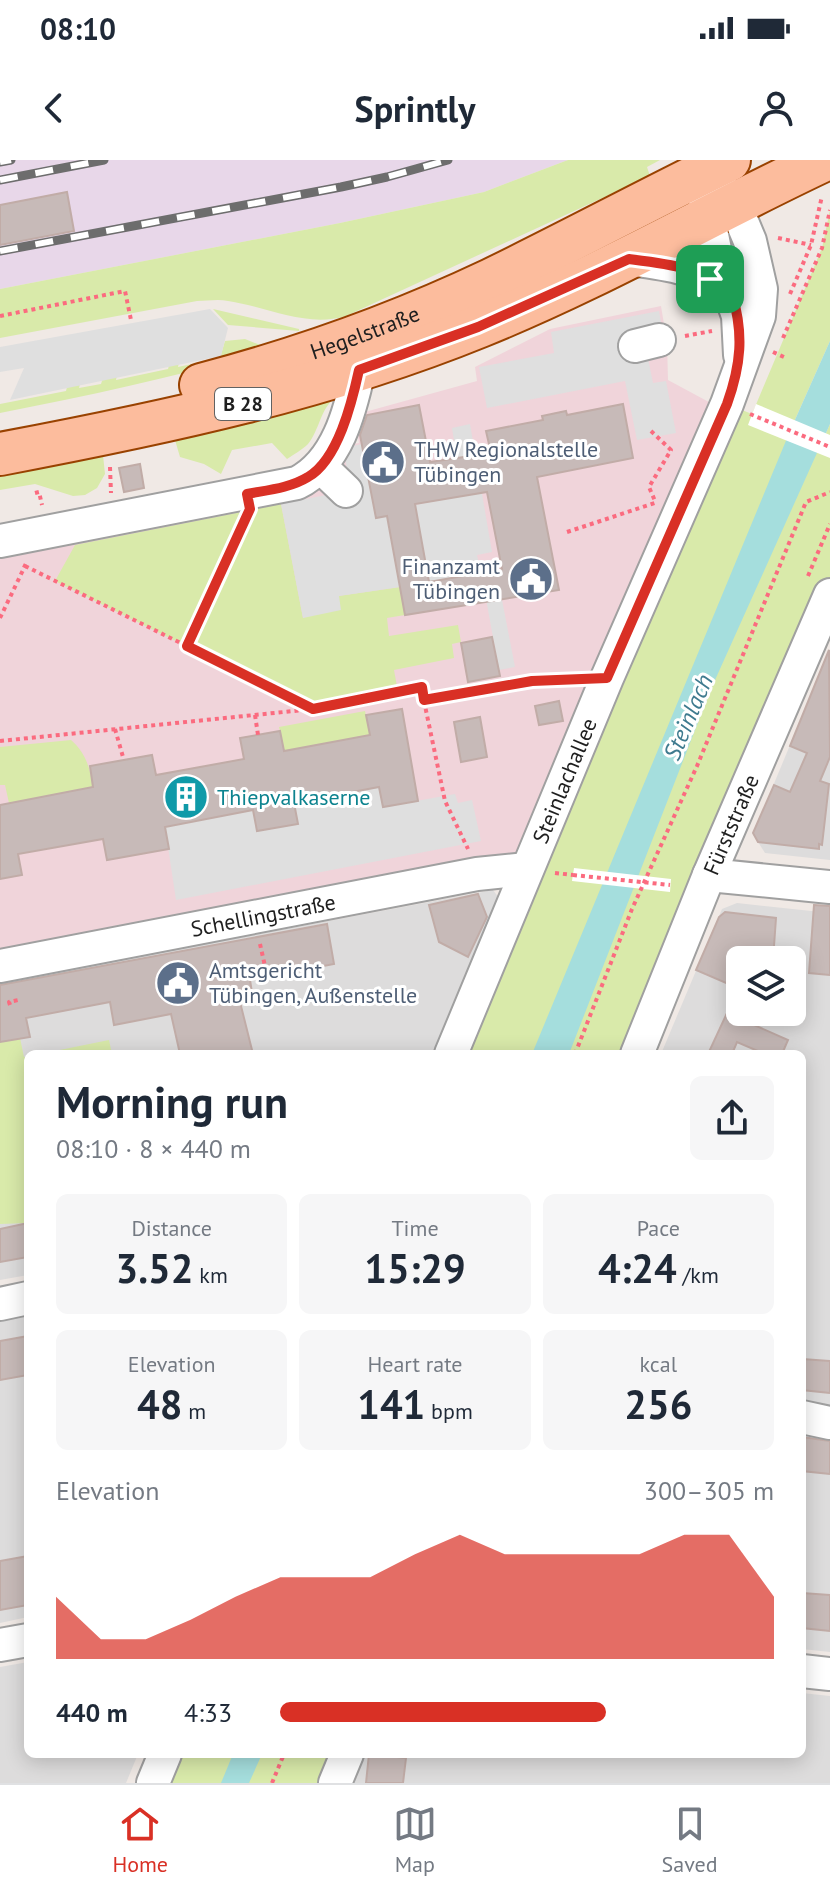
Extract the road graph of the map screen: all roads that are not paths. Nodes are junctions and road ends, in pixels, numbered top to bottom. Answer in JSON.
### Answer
{"nodes":[{"id":1,"x":824,"y":160,"type":"edge"},
{"id":2,"x":717,"y":166,"type":"edge"},
{"id":3,"x":721,"y":212,"type":"junction"},
{"id":4,"x":629,"y":259,"type":"junction"},
{"id":5,"x":732,"y":294,"type":"junction"},
{"id":6,"x":359,"y":370,"type":"junction"},
{"id":7,"x":736,"y":378,"type":"junction"},
{"id":8,"x":0,"y":427,"type":"edge"},
{"id":9,"x":0,"y":454,"type":"edge"},
{"id":10,"x":321,"y":467,"type":"junction"},
{"id":11,"x":346,"y":491,"type":"dead end"},
{"id":12,"x":6,"y":550,"type":"edge"},
{"id":13,"x":830,"y":595,"type":"edge"},
{"id":14,"x":527,"y":869,"type":"junction"},
{"id":15,"x":709,"y":875,"type":"junction"},
{"id":16,"x":830,"y":887,"type":"edge"},
{"id":17,"x":0,"y":966,"type":"edge"},
{"id":18,"x":453,"y":1050,"type":"edge"},
{"id":19,"x":639,"y":1050,"type":"edge"},
{"id":20,"x":24,"y":1299,"type":"edge"},
{"id":21,"x":0,"y":1304,"type":"edge"},
{"id":22,"x":806,"y":1418,"type":"edge"},
{"id":23,"x":830,"y":1423,"type":"edge"},
{"id":24,"x":24,"y":1641,"type":"edge"},
{"id":25,"x":0,"y":1645,"type":"edge"},
{"id":26,"x":806,"y":1671,"type":"edge"},
{"id":27,"x":830,"y":1674,"type":"edge"},
{"id":28,"x":163,"y":1758,"type":"edge"},
{"id":29,"x":345,"y":1758,"type":"edge"},
{"id":30,"x":153,"y":1783,"type":"edge"},
{"id":31,"x":335,"y":1783,"type":"edge"}],
"edges":[{"from":1,"to":3,"type":"main road","name":"Hegelstraße","number":"B 28"},
{"from":2,"to":3,"type":"street","name":"Hegelstraße"},
{"from":2,"to":8,"type":"main road","name":"Hegelstraße","number":"B 28"},
{"from":3,"to":4,"type":"main road","name":"Hegelstraße","number":"B 28"},
{"from":3,"to":5,"type":"street","name":"Steinlachallee"},
{"from":3,"to":7,"type":"street","name":"Steinlachallee"},
{"from":4,"to":5,"type":"street"},
{"from":4,"to":6,"type":"main road","name":"Hegelstraße","number":"B 28"},
{"from":5,"to":7,"type":"street","name":"Steinlachallee"},
{"from":6,"to":9,"type":"main road","name":"Hegelstraße","number":"B 28"},
{"from":6,"to":10,"type":"street","name":"Hegelstraße"},
{"from":7,"to":14,"type":"street","name":"Steinlachallee"},
{"from":10,"to":11,"type":"street"},
{"from":10,"to":12,"type":"street"},
{"from":13,"to":15,"type":"street","name":"Fürststraße"},
{"from":14,"to":17,"type":"street","name":"Schellingstraße"},
{"from":14,"to":18,"type":"street","name":"Steinlachallee"},
{"from":15,"to":16,"type":"street"},
{"from":15,"to":19,"type":"street","name":"Fürststraße"},
{"from":20,"to":21,"type":"street"},
{"from":22,"to":23,"type":"street"},
{"from":24,"to":25,"type":"street"},
{"from":26,"to":27,"type":"street"},
{"from":28,"to":30,"type":"street"},
{"from":29,"to":31,"type":"street"}]}
